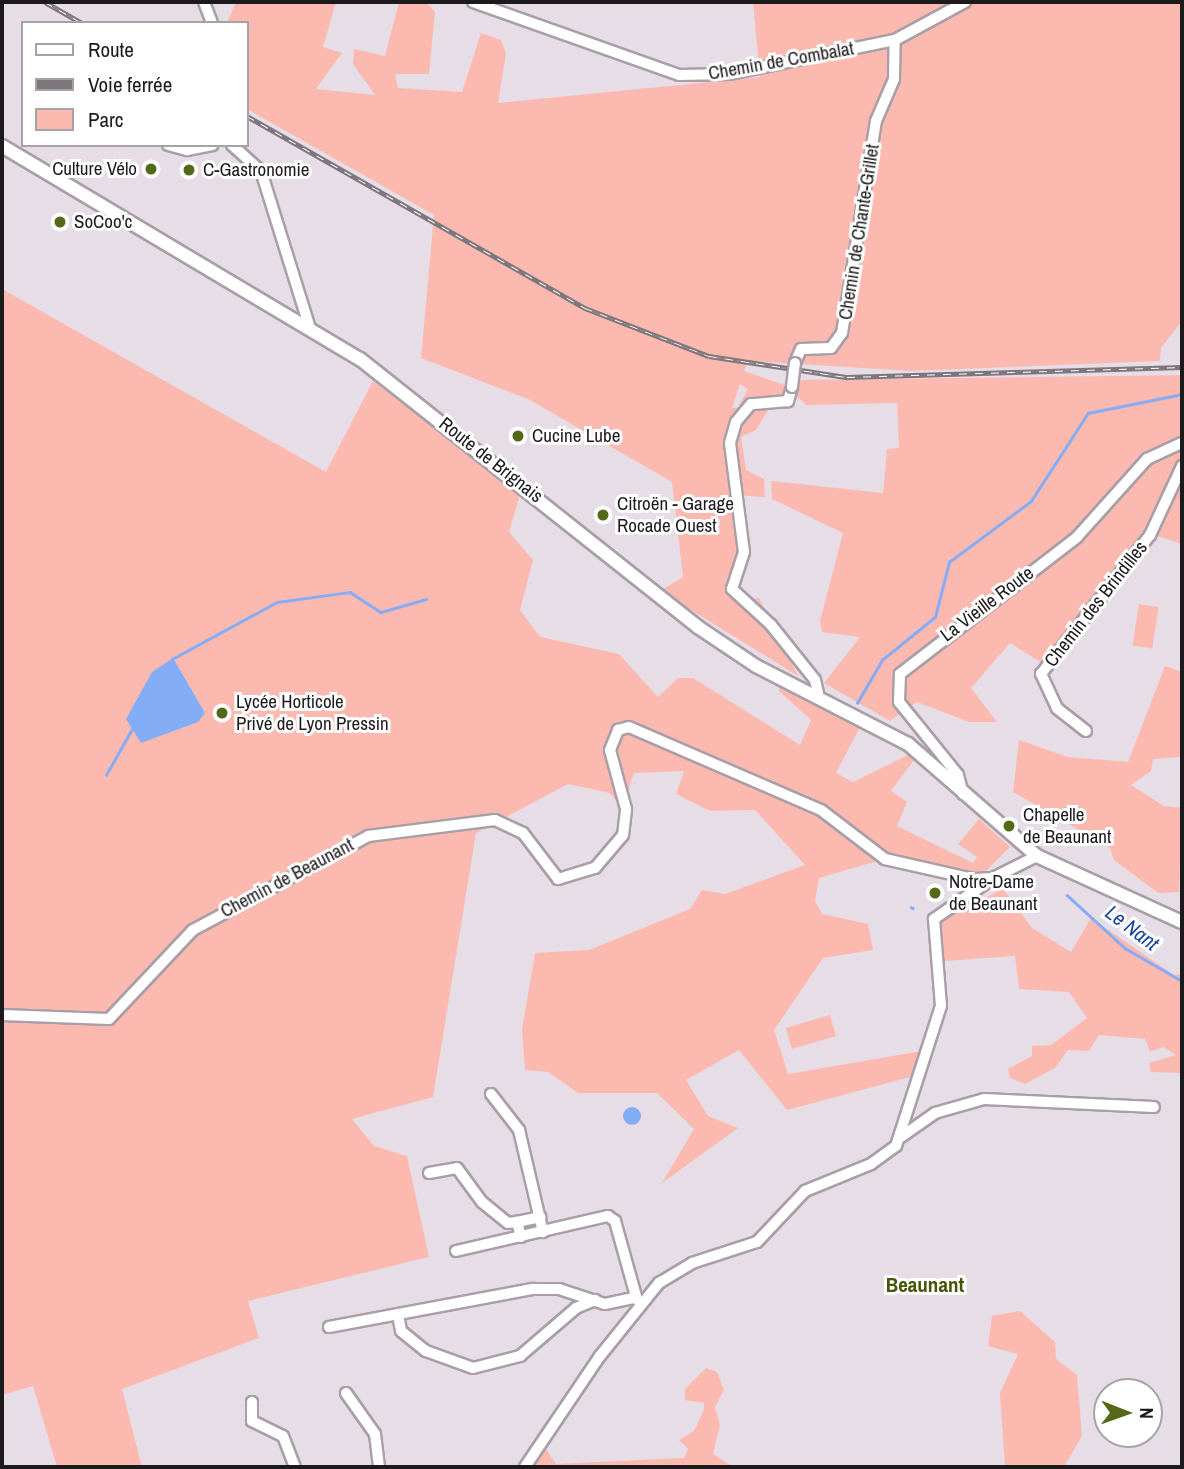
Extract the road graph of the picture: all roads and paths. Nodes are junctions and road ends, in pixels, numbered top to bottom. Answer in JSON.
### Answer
{"nodes":[{"id":1,"x":204,"y":2,"type":"edge"},
{"id":2,"x":473,"y":2,"type":"edge"},
{"id":3,"x":965,"y":2,"type":"edge"},
{"id":4,"x":211,"y":21,"type":"edge"},
{"id":5,"x":895,"y":40,"type":"junction"},
{"id":6,"x":2,"y":146,"type":"edge"},
{"id":7,"x":176,"y":147,"type":"edge"},
{"id":8,"x":203,"y":147,"type":"edge"},
{"id":9,"x":234,"y":147,"type":"edge"},
{"id":10,"x":309,"y":325,"type":"junction"},
{"id":11,"x":1182,"y":443,"type":"edge"},
{"id":12,"x":1182,"y":466,"type":"edge"},
{"id":13,"x":818,"y":693,"type":"junction"},
{"id":14,"x":1086,"y":731,"type":"dead end"},
{"id":15,"x":963,"y":794,"type":"junction"},
{"id":16,"x":1037,"y":856,"type":"junction"},
{"id":17,"x":993,"y":878,"type":"junction"},
{"id":18,"x":1182,"y":922,"type":"edge"},
{"id":19,"x":2,"y":1015,"type":"edge"},
{"id":20,"x":491,"y":1094,"type":"dead end"},
{"id":21,"x":1154,"y":1107,"type":"dead end"},
{"id":22,"x":901,"y":1137,"type":"junction"},
{"id":23,"x":429,"y":1173,"type":"dead end"},
{"id":24,"x":540,"y":1217,"type":"junction"},
{"id":25,"x":517,"y":1222,"type":"junction"},
{"id":26,"x":543,"y":1232,"type":"junction"},
{"id":27,"x":520,"y":1237,"type":"junction"},
{"id":28,"x":456,"y":1251,"type":"dead end"},
{"id":29,"x":594,"y":1300,"type":"junction"},
{"id":30,"x":638,"y":1302,"type":"junction"},
{"id":31,"x":398,"y":1315,"type":"junction"},
{"id":32,"x":329,"y":1327,"type":"dead end"},
{"id":33,"x":346,"y":1393,"type":"dead end"},
{"id":34,"x":252,"y":1402,"type":"dead end"},
{"id":35,"x":295,"y":1467,"type":"edge"},
{"id":36,"x":379,"y":1467,"type":"edge"},
{"id":37,"x":525,"y":1467,"type":"edge"}],
"edges":[{"from":1,"to":4,"type":"street"},
{"from":2,"to":5,"type":"street","name":"Chemin de Combalat"},
{"from":3,"to":5,"type":"street","name":"Chemin de Combalat"},
{"from":5,"to":13,"type":"street","name":"Chemin de Chante-Grillet","bridge":true},
{"from":6,"to":10,"type":"main road","name":"Route de Brignais"},
{"from":7,"to":8,"type":"street"},
{"from":9,"to":10,"type":"street"},
{"from":10,"to":13,"type":"main road","name":"Route de Brignais"},
{"from":11,"to":15,"type":"street","name":"La Vieille Route"},
{"from":12,"to":14,"type":"street","name":"Chemin des Brindilles"},
{"from":13,"to":15,"type":"main road","name":"Route de Brignais"},
{"from":15,"to":16,"type":"main road","name":"Route de Brignais"},
{"from":16,"to":17,"type":"street","name":"Chemin de Beaunant"},
{"from":16,"to":18,"type":"main road","name":"Route de Brignais"},
{"from":17,"to":19,"type":"street","name":"Chemin de Beaunant"},
{"from":17,"to":22,"type":"street"},
{"from":20,"to":24,"type":"street"},
{"from":21,"to":22,"type":"street"},
{"from":22,"to":30,"type":"street"},
{"from":23,"to":25,"type":"street"},
{"from":24,"to":25,"type":"street"},
{"from":24,"to":26,"type":"street"},
{"from":25,"to":27,"type":"street"},
{"from":26,"to":27,"type":"street"},
{"from":26,"to":30,"type":"street"},
{"from":27,"to":28,"type":"street"},
{"from":29,"to":30,"type":"street"},
{"from":29,"to":31,"type":"street"},
{"from":29,"to":31,"type":"street"},
{"from":30,"to":37,"type":"street"},
{"from":31,"to":32,"type":"street"},
{"from":33,"to":36,"type":"street"},
{"from":34,"to":35,"type":"street"}]}
